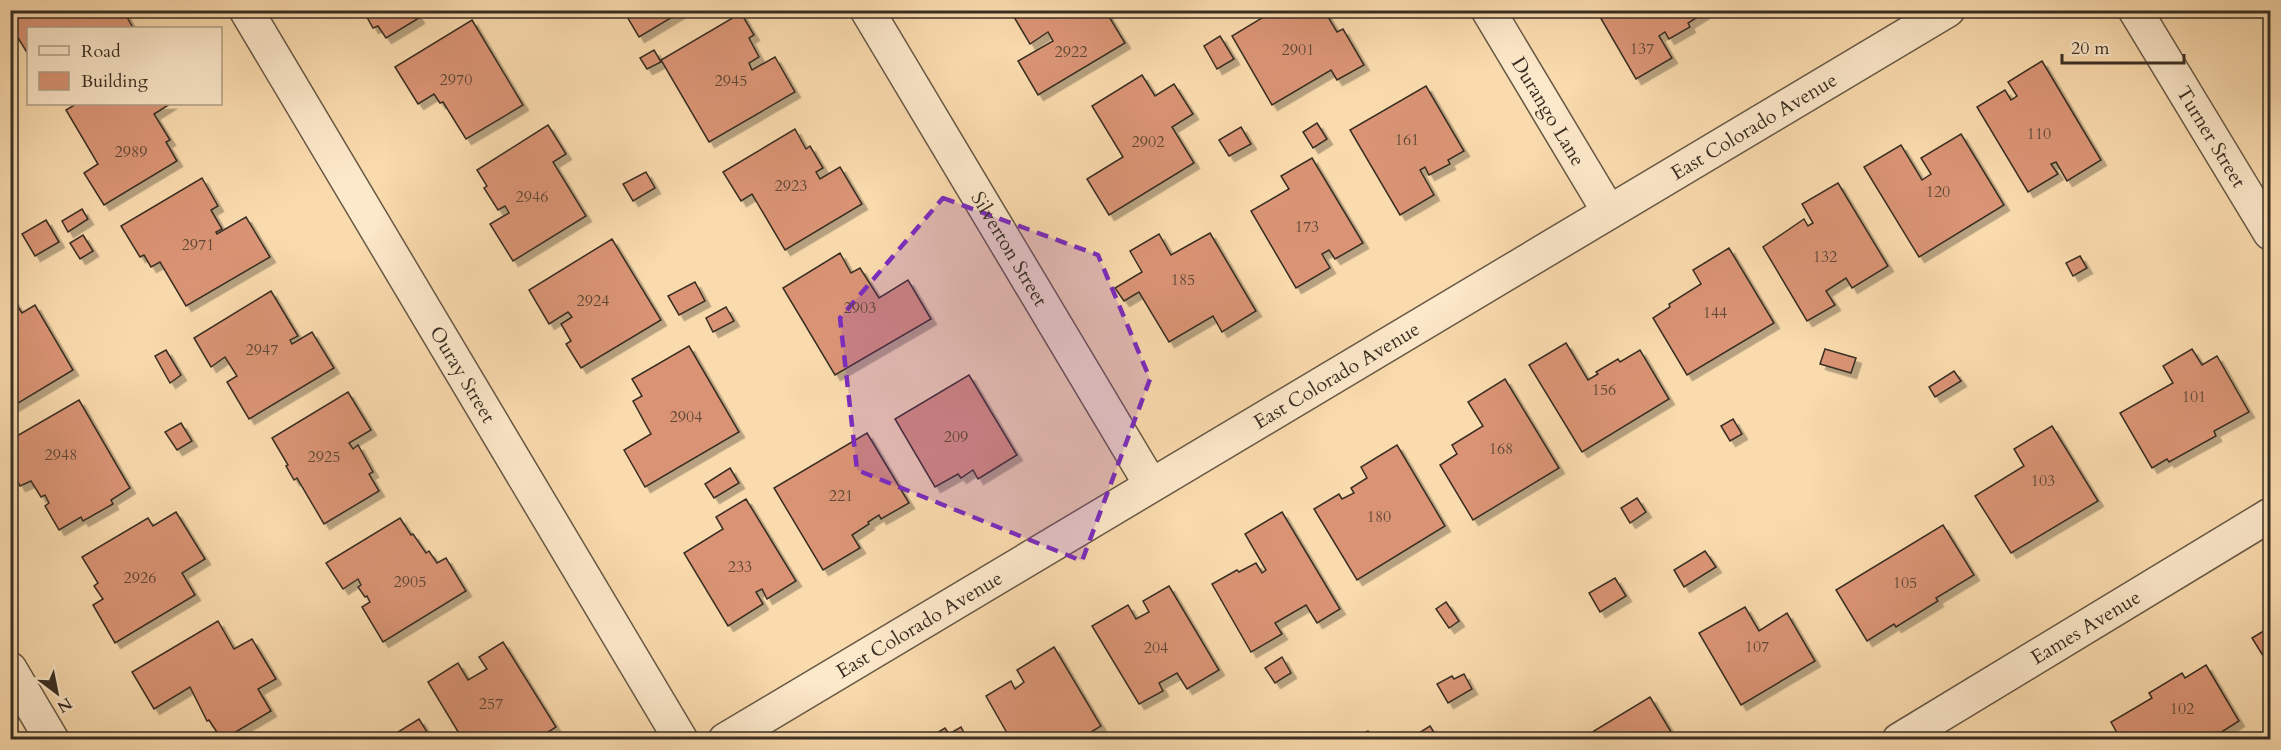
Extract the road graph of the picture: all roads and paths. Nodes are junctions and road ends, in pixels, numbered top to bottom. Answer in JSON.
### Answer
{"nodes":[{"id":1,"x":246,"y":10,"type":"edge"},
{"id":2,"x":867,"y":10,"type":"edge"},
{"id":3,"x":1488,"y":10,"type":"edge"},
{"id":4,"x":1948,"y":10,"type":"edge"},
{"id":5,"x":2136,"y":10,"type":"edge"},
{"id":6,"x":1609,"y":212,"type":"junction"},
{"id":7,"x":2271,"y":233,"type":"edge"},
{"id":8,"x":1151,"y":485,"type":"junction"},
{"id":9,"x":2271,"y":515,"type":"edge"},
{"id":10,"x":10,"y":669,"type":"edge"},
{"id":11,"x":52,"y":740,"type":"edge"},
{"id":12,"x":681,"y":740,"type":"edge"},
{"id":13,"x":725,"y":740,"type":"edge"},
{"id":14,"x":1899,"y":740,"type":"edge"}],
"edges":[{"from":1,"to":12,"type":"street","name":"Ouray Street"},
{"from":2,"to":8,"type":"street","name":"Silverton Street"},
{"from":3,"to":6,"type":"street","name":"Durango Lane"},
{"from":4,"to":6,"type":"street","name":"East Colorado Avenue"},
{"from":5,"to":7,"type":"street","name":"Turner Street"},
{"from":6,"to":8,"type":"street","name":"East Colorado Avenue"},
{"from":8,"to":13,"type":"street","name":"East Colorado Avenue"},
{"from":9,"to":14,"type":"street","name":"Eames Avenue"},
{"from":10,"to":11,"type":"street"}]}
